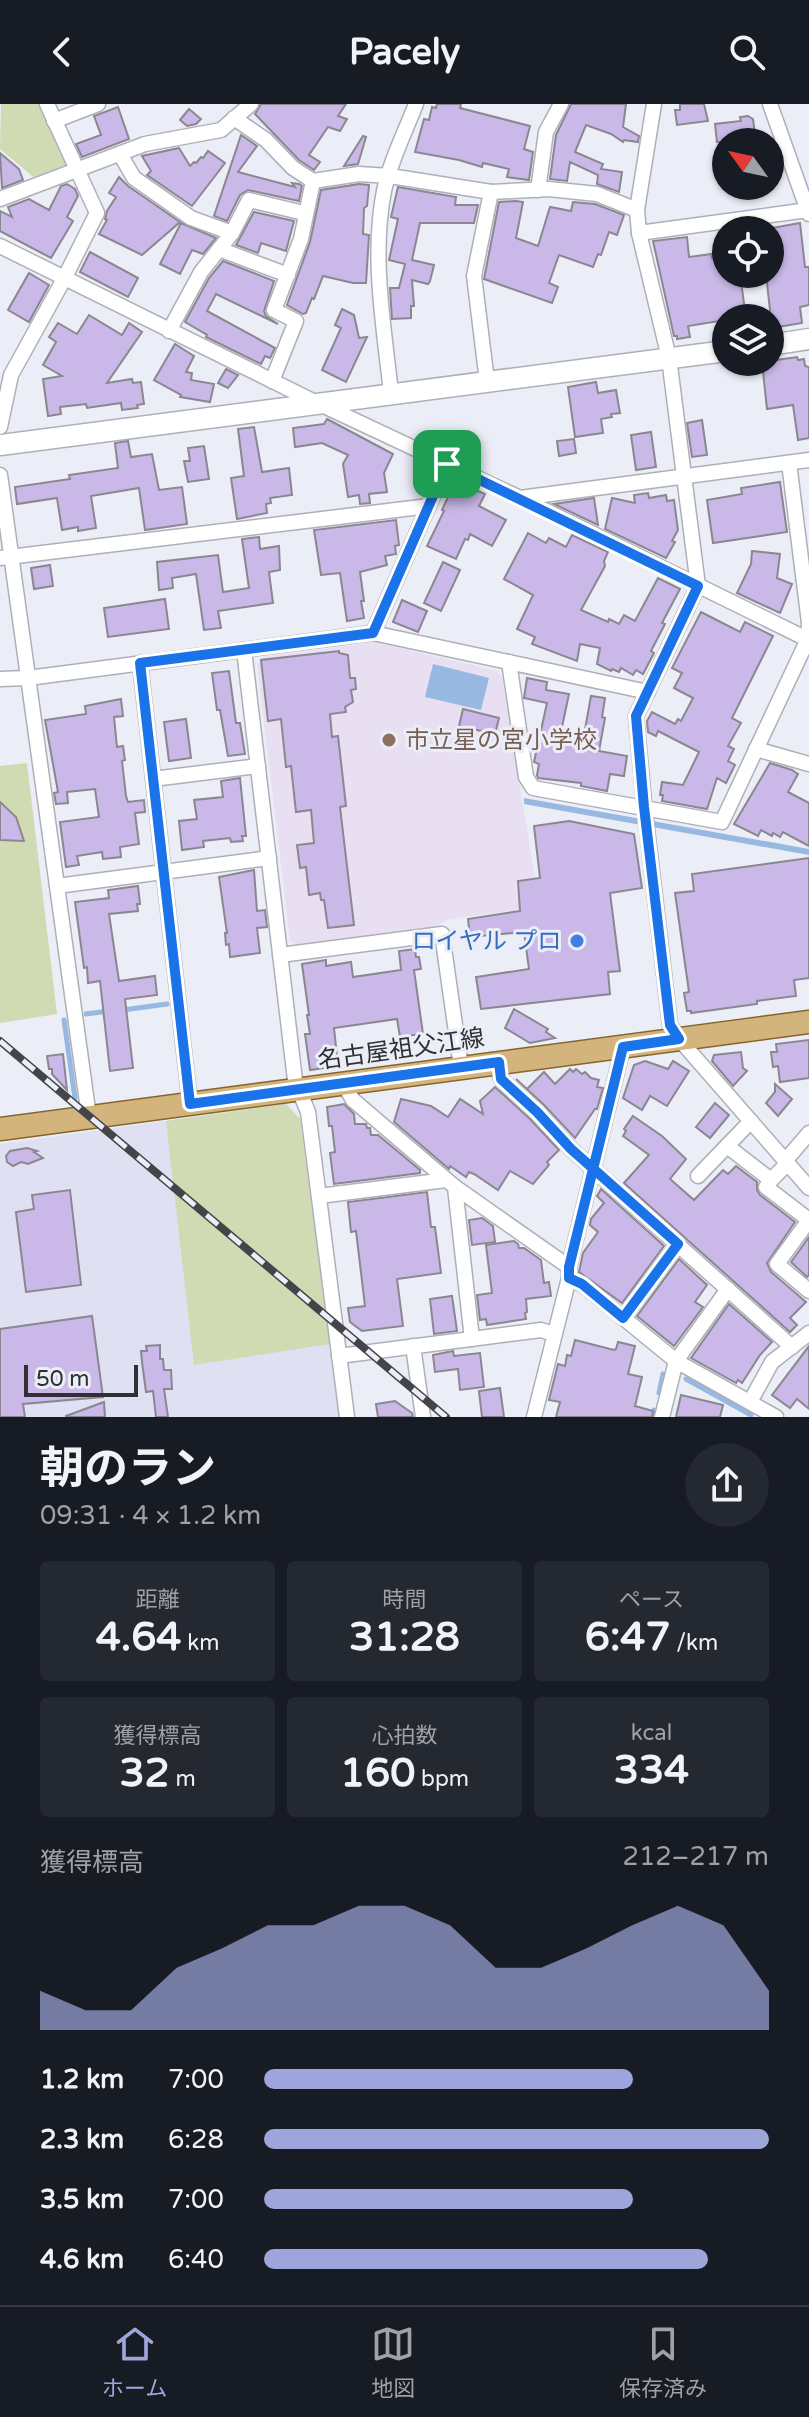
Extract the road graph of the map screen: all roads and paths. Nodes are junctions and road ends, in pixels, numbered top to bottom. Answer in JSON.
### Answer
{"nodes":[{"id":1,"x":47,"y":104,"type":"edge"},
{"id":2,"x":98,"y":104,"type":"edge"},
{"id":3,"x":251,"y":104,"type":"edge"},
{"id":4,"x":416,"y":104,"type":"edge"},
{"id":5,"x":561,"y":104,"type":"edge"},
{"id":6,"x":654,"y":104,"type":"edge"},
{"id":7,"x":770,"y":104,"type":"edge"},
{"id":8,"x":234,"y":118,"type":"junction"},
{"id":9,"x":54,"y":121,"type":"junction"},
{"id":10,"x":120,"y":154,"type":"junction"},
{"id":11,"x":77,"y":170,"type":"junction"},
{"id":12,"x":390,"y":176,"type":"junction"},
{"id":13,"x":313,"y":181,"type":"junction"},
{"id":14,"x":538,"y":190,"type":"junction"},
{"id":15,"x":491,"y":192,"type":"junction"},
{"id":16,"x":0,"y":199,"type":"edge"},
{"id":17,"x":637,"y":210,"type":"junction"},
{"id":18,"x":808,"y":212,"type":"edge"},
{"id":19,"x":304,"y":213,"type":"junction"},
{"id":20,"x":232,"y":233,"type":"junction"},
{"id":21,"x":639,"y":233,"type":"junction"},
{"id":22,"x":0,"y":246,"type":"edge"},
{"id":23,"x":219,"y":249,"type":"junction"},
{"id":24,"x":288,"y":275,"type":"junction"},
{"id":25,"x":64,"y":279,"type":"junction"},
{"id":26,"x":169,"y":331,"type":"junction"},
{"id":27,"x":809,"y":339,"type":"edge"},
{"id":28,"x":784,"y":343,"type":"edge"},
{"id":29,"x":712,"y":353,"type":"edge"},
{"id":30,"x":669,"y":358,"type":"junction"},
{"id":31,"x":6,"y":373,"type":"edge"},
{"id":32,"x":272,"y":381,"type":"junction"},
{"id":33,"x":487,"y":381,"type":"junction"},
{"id":34,"x":391,"y":393,"type":"junction"},
{"id":35,"x":318,"y":403,"type":"junction"},
{"id":36,"x":0,"y":427,"type":"edge"},
{"id":37,"x":0,"y":445,"type":"edge"},
{"id":38,"x":809,"y":460,"type":"edge"},
{"id":39,"x":789,"y":463,"type":"junction"},
{"id":40,"x":447,"y":464,"type":"junction"},
{"id":41,"x":0,"y":475,"type":"edge"},
{"id":42,"x":685,"y":477,"type":"junction"},
{"id":43,"x":520,"y":498,"type":"junction"},
{"id":44,"x":429,"y":506,"type":"junction"},
{"id":45,"x":6,"y":558,"type":"edge"},
{"id":46,"x":698,"y":586,"type":"junction"},
{"id":47,"x":373,"y":633,"type":"junction"},
{"id":48,"x":808,"y":639,"type":"edge"},
{"id":49,"x":244,"y":650,"type":"junction"},
{"id":50,"x":509,"y":662,"type":"junction"},
{"id":51,"x":140,"y":663,"type":"junction"},
{"id":52,"x":28,"y":678,"type":"junction"},
{"id":53,"x":0,"y":679,"type":"edge"},
{"id":54,"x":648,"y":692,"type":"junction"},
{"id":55,"x":756,"y":749,"type":"junction"},
{"id":56,"x":809,"y":764,"type":"edge"},
{"id":57,"x":258,"y":766,"type":"junction"},
{"id":58,"x":153,"y":779,"type":"junction"},
{"id":59,"x":645,"y":810,"type":"junction"},
{"id":60,"x":269,"y":858,"type":"junction"},
{"id":61,"x":163,"y":872,"type":"junction"},
{"id":62,"x":57,"y":886,"type":"junction"},
{"id":63,"x":280,"y":955,"type":"junction"},
{"id":64,"x":809,"y":1022,"type":"edge"},
{"id":65,"x":679,"y":1039,"type":"junction"},
{"id":66,"x":623,"y":1047,"type":"junction"},
{"id":67,"x":499,"y":1062,"type":"junction"},
{"id":68,"x":461,"y":1067,"type":"junction"},
{"id":69,"x":343,"y":1083,"type":"junction"},
{"id":70,"x":300,"y":1089,"type":"junction"},
{"id":71,"x":190,"y":1104,"type":"junction"},
{"id":72,"x":89,"y":1117,"type":"junction"},
{"id":73,"x":751,"y":1121,"type":"junction"},
{"id":74,"x":0,"y":1129,"type":"edge"},
{"id":75,"x":809,"y":1133,"type":"edge"},
{"id":76,"x":727,"y":1146,"type":"junction"},
{"id":77,"x":786,"y":1162,"type":"junction"},
{"id":78,"x":593,"y":1169,"type":"junction"},
{"id":79,"x":698,"y":1176,"type":"dead end"},
{"id":80,"x":771,"y":1180,"type":"junction"},
{"id":81,"x":451,"y":1184,"type":"junction"},
{"id":82,"x":809,"y":1188,"type":"edge"},
{"id":83,"x":319,"y":1196,"type":"junction"},
{"id":84,"x":809,"y":1220,"type":"edge"},
{"id":85,"x":678,"y":1244,"type":"junction"},
{"id":86,"x":569,"y":1273,"type":"junction"},
{"id":87,"x":728,"y":1289,"type":"junction"},
{"id":88,"x":809,"y":1291,"type":"edge"},
{"id":89,"x":623,"y":1318,"type":"junction"},
{"id":90,"x":809,"y":1333,"type":"edge"},
{"id":91,"x":554,"y":1334,"type":"junction"},
{"id":92,"x":472,"y":1339,"type":"junction"},
{"id":93,"x":413,"y":1346,"type":"junction"},
{"id":94,"x":792,"y":1347,"type":"junction"},
{"id":95,"x":339,"y":1356,"type":"junction"},
{"id":96,"x":676,"y":1361,"type":"junction"},
{"id":97,"x":750,"y":1402,"type":"junction"},
{"id":98,"x":347,"y":1417,"type":"edge"},
{"id":99,"x":423,"y":1417,"type":"edge"},
{"id":100,"x":534,"y":1417,"type":"edge"},
{"id":101,"x":662,"y":1417,"type":"edge"},
{"id":102,"x":776,"y":1417,"type":"edge"}],
"edges":[{"from":1,"to":9,"type":"street"},
{"from":2,"to":9,"type":"street"},
{"from":3,"to":8,"type":"street"},
{"from":4,"to":12,"type":"street"},
{"from":5,"to":14,"type":"street"},
{"from":6,"to":17,"type":"street"},
{"from":7,"to":18,"type":"street"},
{"from":8,"to":10,"type":"street"},
{"from":8,"to":13,"type":"street"},
{"from":9,"to":11,"type":"street"},
{"from":10,"to":11,"type":"street"},
{"from":10,"to":20,"type":"street"},
{"from":11,"to":16,"type":"street"},
{"from":11,"to":25,"type":"street"},
{"from":12,"to":13,"type":"street"},
{"from":12,"to":15,"type":"street"},
{"from":12,"to":34,"type":"street"},
{"from":13,"to":19,"type":"street"},
{"from":14,"to":15,"type":"street"},
{"from":14,"to":17,"type":"street"},
{"from":15,"to":33,"type":"street"},
{"from":17,"to":21,"type":"street"},
{"from":18,"to":21,"type":"street"},
{"from":19,"to":20,"type":"street"},
{"from":19,"to":24,"type":"street"},
{"from":20,"to":23,"type":"street"},
{"from":21,"to":30,"type":"street"},
{"from":22,"to":25,"type":"street"},
{"from":23,"to":24,"type":"street"},
{"from":23,"to":26,"type":"street"},
{"from":24,"to":32,"type":"street"},
{"from":25,"to":26,"type":"street"},
{"from":25,"to":31,"type":"street"},
{"from":26,"to":32,"type":"street"},
{"from":27,"to":28,"type":"street"},
{"from":29,"to":30,"type":"street"},
{"from":30,"to":33,"type":"street"},
{"from":30,"to":42,"type":"street"},
{"from":31,"to":36,"type":"street"},
{"from":32,"to":35,"type":"street"},
{"from":33,"to":34,"type":"street"},
{"from":34,"to":35,"type":"street"},
{"from":35,"to":37,"type":"street"},
{"from":35,"to":40,"type":"street"},
{"from":38,"to":39,"type":"street"},
{"from":39,"to":42,"type":"street"},
{"from":39,"to":48,"type":"street"},
{"from":40,"to":43,"type":"street"},
{"from":40,"to":44,"type":"street"},
{"from":41,"to":45,"type":"street"},
{"from":42,"to":43,"type":"street"},
{"from":42,"to":46,"type":"street"},
{"from":43,"to":46,"type":"street"},
{"from":44,"to":45,"type":"street"},
{"from":44,"to":47,"type":"street"},
{"from":45,"to":52,"type":"street"},
{"from":46,"to":48,"type":"street"},
{"from":46,"to":54,"type":"street"},
{"from":47,"to":49,"type":"street"},
{"from":47,"to":50,"type":"street"},
{"from":48,"to":55,"type":"street"},
{"from":49,"to":51,"type":"street"},
{"from":49,"to":57,"type":"street"},
{"from":50,"to":54,"type":"street"},
{"from":50,"to":59,"type":"street"},
{"from":51,"to":52,"type":"street"},
{"from":51,"to":58,"type":"street"},
{"from":52,"to":53,"type":"street"},
{"from":52,"to":62,"type":"street"},
{"from":54,"to":59,"type":"street"},
{"from":55,"to":56,"type":"street"},
{"from":55,"to":59,"type":"street"},
{"from":57,"to":58,"type":"street"},
{"from":57,"to":60,"type":"street"},
{"from":58,"to":61,"type":"street"},
{"from":59,"to":65,"type":"street"},
{"from":60,"to":61,"type":"street"},
{"from":60,"to":63,"type":"street"},
{"from":61,"to":62,"type":"street"},
{"from":61,"to":71,"type":"street"},
{"from":62,"to":72,"type":"street"},
{"from":63,"to":68,"type":"street"},
{"from":63,"to":70,"type":"street"},
{"from":64,"to":65,"type":"main road","name":"名古屋祖父江線"},
{"from":65,"to":66,"type":"main road","name":"名古屋祖父江線"},
{"from":65,"to":73,"type":"street"},
{"from":66,"to":67,"type":"main road","name":"名古屋祖父江線"},
{"from":66,"to":78,"type":"street"},
{"from":67,"to":68,"type":"main road","name":"名古屋祖父江線"},
{"from":67,"to":78,"type":"street"},
{"from":68,"to":69,"type":"main road","name":"名古屋祖父江線"},
{"from":69,"to":70,"type":"main road","name":"名古屋祖父江線"},
{"from":69,"to":81,"type":"street"},
{"from":70,"to":71,"type":"main road","name":"名古屋祖父江線"},
{"from":70,"to":83,"type":"street"},
{"from":71,"to":72,"type":"main road","name":"名古屋祖父江線"},
{"from":72,"to":74,"type":"main road","name":"名古屋祖父江線"},
{"from":73,"to":76,"type":"street"},
{"from":73,"to":77,"type":"street"},
{"from":75,"to":77,"type":"street"},
{"from":76,"to":79,"type":"street"},
{"from":76,"to":80,"type":"street"},
{"from":77,"to":80,"type":"street"},
{"from":77,"to":82,"type":"street"},
{"from":78,"to":85,"type":"street"},
{"from":78,"to":86,"type":"street"},
{"from":80,"to":84,"type":"street"},
{"from":81,"to":83,"type":"street"},
{"from":81,"to":86,"type":"street"},
{"from":81,"to":92,"type":"street"},
{"from":83,"to":95,"type":"street"},
{"from":84,"to":88,"type":"street"},
{"from":85,"to":87,"type":"street"},
{"from":85,"to":89,"type":"street"},
{"from":86,"to":89,"type":"street"},
{"from":86,"to":91,"type":"street"},
{"from":87,"to":94,"type":"street"},
{"from":87,"to":96,"type":"street"},
{"from":89,"to":96,"type":"street"},
{"from":90,"to":94,"type":"street"},
{"from":91,"to":92,"type":"street"},
{"from":91,"to":100,"type":"street"},
{"from":92,"to":93,"type":"street"},
{"from":93,"to":95,"type":"street"},
{"from":93,"to":99,"type":"street"},
{"from":94,"to":97,"type":"street"},
{"from":95,"to":98,"type":"street"},
{"from":96,"to":97,"type":"street"},
{"from":96,"to":101,"type":"street"},
{"from":97,"to":102,"type":"street"}]}
